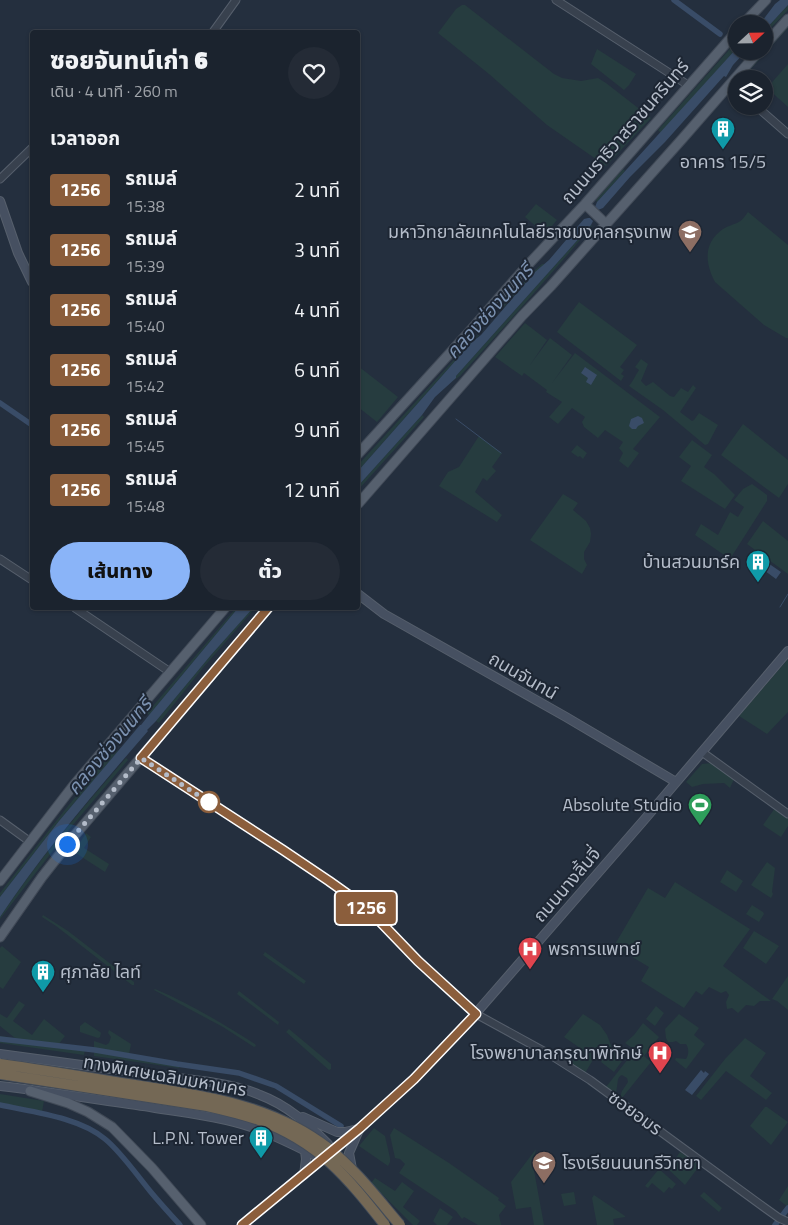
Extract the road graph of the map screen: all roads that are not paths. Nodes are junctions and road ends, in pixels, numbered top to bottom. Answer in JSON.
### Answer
{"nodes":[{"id":1,"x":236,"y":0,"type":"edge"},
{"id":2,"x":556,"y":0,"type":"edge"},
{"id":3,"x":766,"y":0,"type":"edge"},
{"id":4,"x":752,"y":15,"type":"edge"},
{"id":5,"x":788,"y":19,"type":"edge"},
{"id":6,"x":214,"y":30,"type":"edge"},
{"id":7,"x":773,"y":36,"type":"edge"},
{"id":8,"x":728,"y":41,"type":"edge"},
{"id":9,"x":688,"y":85,"type":"junction"},
{"id":10,"x":728,"y":91,"type":"edge"},
{"id":11,"x":766,"y":115,"type":"edge"},
{"id":12,"x":788,"y":134,"type":"edge"},
{"id":13,"x":30,"y":150,"type":"edge"},
{"id":14,"x":0,"y":179,"type":"edge"},
{"id":15,"x":0,"y":201,"type":"edge"},
{"id":16,"x":585,"y":204,"type":"junction"},
{"id":17,"x":606,"y":224,"type":"junction"},
{"id":18,"x":30,"y":278,"type":"edge"},
{"id":19,"x":360,"y":452,"type":"edge"},
{"id":20,"x":360,"y":502,"type":"edge"},
{"id":21,"x":0,"y":559,"type":"edge"},
{"id":22,"x":30,"y":579,"type":"edge"},
{"id":23,"x":360,"y":596,"type":"edge"},
{"id":24,"x":78,"y":610,"type":"edge"},
{"id":25,"x":222,"y":610,"type":"edge"},
{"id":26,"x":266,"y":610,"type":"edge"},
{"id":27,"x":788,"y":651,"type":"edge"},
{"id":28,"x":170,"y":672,"type":"junction"},
{"id":29,"x":702,"y":752,"type":"junction"},
{"id":30,"x":141,"y":758,"type":"junction"},
{"id":31,"x":676,"y":782,"type":"junction"},
{"id":32,"x":788,"y":814,"type":"edge"},
{"id":33,"x":0,"y":820,"type":"edge"},
{"id":34,"x":30,"y":841,"type":"junction"},
{"id":35,"x":0,"y":881,"type":"edge"},
{"id":36,"x":0,"y":938,"type":"edge"},
{"id":37,"x":476,"y":1014,"type":"junction"},
{"id":38,"x":0,"y":1054,"type":"edge"},
{"id":39,"x":0,"y":1064,"type":"edge"},
{"id":40,"x":0,"y":1074,"type":"edge"},
{"id":41,"x":179,"y":1079,"type":"junction"},
{"id":42,"x":0,"y":1086,"type":"edge"},
{"id":43,"x":30,"y":1091,"type":"junction"},
{"id":44,"x":173,"y":1111,"type":"junction"},
{"id":45,"x":295,"y":1114,"type":"junction"},
{"id":46,"x":360,"y":1128,"type":"junction"},
{"id":47,"x":304,"y":1150,"type":"junction"},
{"id":48,"x":334,"y":1150,"type":"junction"},
{"id":49,"x":322,"y":1158,"type":"junction"},
{"id":50,"x":353,"y":1171,"type":"junction"},
{"id":51,"x":304,"y":1175,"type":"junction"},
{"id":52,"x":783,"y":1220,"type":"edge"},
{"id":53,"x":201,"y":1225,"type":"edge"},
{"id":54,"x":242,"y":1225,"type":"edge"},
{"id":55,"x":385,"y":1225,"type":"edge"},
{"id":56,"x":396,"y":1225,"type":"edge"},
{"id":57,"x":400,"y":1225,"type":"edge"}],
"edges":[{"from":1,"to":6,"type":"street"},
{"from":2,"to":9,"type":"street"},
{"from":3,"to":4,"type":"main road"},
{"from":5,"to":7,"type":"main road"},
{"from":8,"to":9,"type":"main road","name":"ถนนนราธิวาสราชนครินทร์"},
{"from":9,"to":16,"type":"main road","name":"ถนนนราธิวาสราชนครินทร์"},
{"from":10,"to":17,"type":"main road"},
{"from":11,"to":12,"type":"street"},
{"from":13,"to":14,"type":"street"},
{"from":15,"to":18,"type":"main road"},
{"from":16,"to":17,"type":"main road"},
{"from":16,"to":19,"type":"main road","name":"ถนนนราธิวาสราชนครินทร์"},
{"from":17,"to":20,"type":"main road"},
{"from":21,"to":22,"type":"street"},
{"from":23,"to":31,"type":"main road","name":"ถนนจันทน์"},
{"from":24,"to":28,"type":"street"},
{"from":25,"to":28,"type":"main road"},
{"from":26,"to":30,"type":"main road"},
{"from":27,"to":29,"type":"main road","name":"ถนนนางลิ้นจี่"},
{"from":28,"to":34,"type":"main road"},
{"from":29,"to":31,"type":"main road","name":"ถนนนางลิ้นจี่"},
{"from":29,"to":32,"type":"street"},
{"from":30,"to":36,"type":"main road"},
{"from":30,"to":37,"type":"street","name":"ซอยอมร"},
{"from":31,"to":37,"type":"main road","name":"ถนนนางลิ้นจี่"},
{"from":33,"to":34,"type":"street"},
{"from":34,"to":35,"type":"main road"},
{"from":37,"to":46,"type":"main road","name":"ถนนนางลิ้นจี่"},
{"from":37,"to":52,"type":"street","name":"ซอยอมร"},
{"from":38,"to":41,"type":"main road"},
{"from":39,"to":57,"type":"highway","name":"ทางพิเศษเฉลิมมหานคร","bridge":true},
{"from":40,"to":55,"type":"highway","name":"ทางพิเศษเฉลิมมหานคร","bridge":true},
{"from":41,"to":44,"type":"main road"},
{"from":41,"to":45,"type":"main road"},
{"from":42,"to":43,"type":"main road"},
{"from":43,"to":44,"type":"main road"},
{"from":43,"to":53,"type":"main road"},
{"from":44,"to":47,"type":"main road"},
{"from":45,"to":46,"type":"main road"},
{"from":45,"to":48,"type":"main road"},
{"from":46,"to":48,"type":"main road","name":"ถนนนางลิ้นจี่"},
{"from":46,"to":50,"type":"main road"},
{"from":47,"to":49,"type":"main road"},
{"from":47,"to":51,"type":"main road"},
{"from":48,"to":49,"type":"main road","name":"ถนนนางลิ้นจี่"},
{"from":48,"to":50,"type":"main road"},
{"from":49,"to":51,"type":"main road","name":"ถนนนางลิ้นจี่"},
{"from":50,"to":56,"type":"main road"},
{"from":51,"to":54,"type":"main road","name":"ถนนนางลิ้นจี่"}]}
